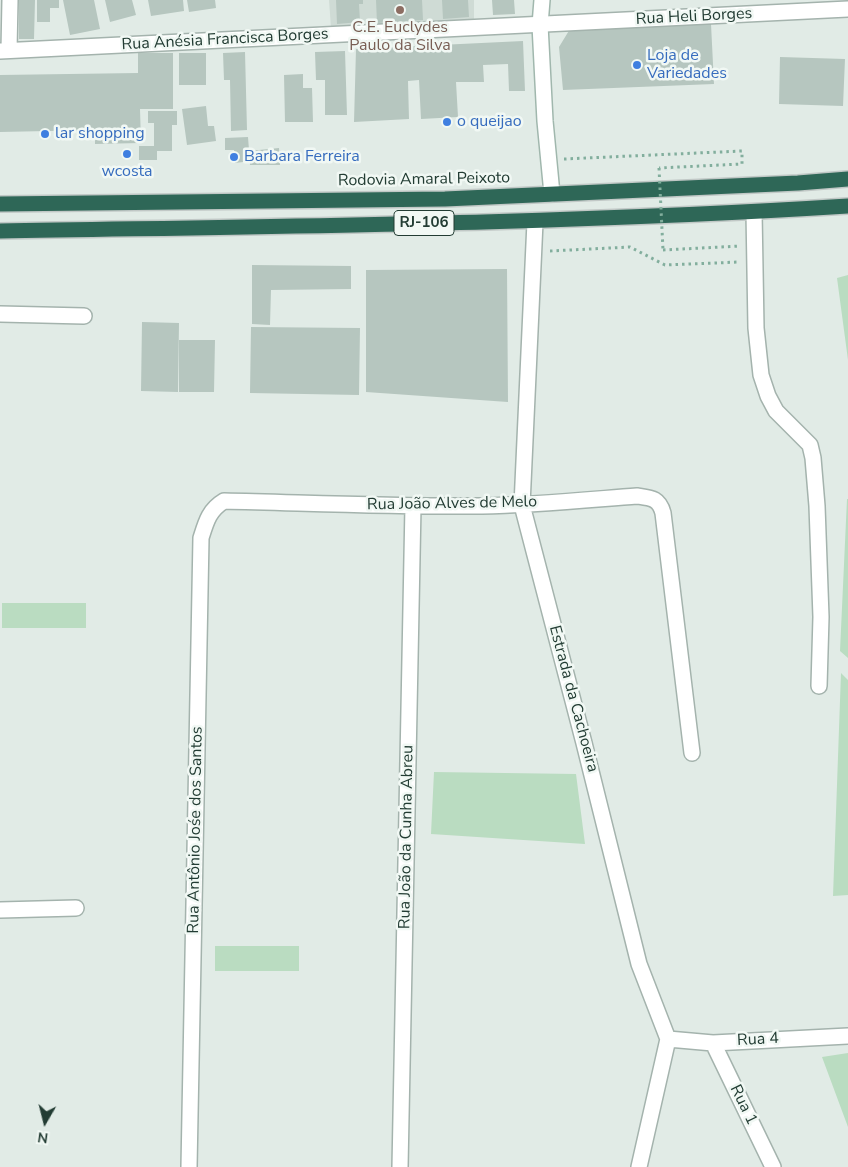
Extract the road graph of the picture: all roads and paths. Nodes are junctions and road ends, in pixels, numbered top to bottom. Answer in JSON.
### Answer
{"nodes":[{"id":1,"x":10,"y":0,"type":"edge"},
{"id":2,"x":542,"y":0,"type":"edge"},
{"id":3,"x":848,"y":9,"type":"edge"},
{"id":4,"x":540,"y":25,"type":"junction"},
{"id":5,"x":4,"y":51,"type":"edge"},
{"id":6,"x":547,"y":142,"type":"junction"},
{"id":7,"x":848,"y":179,"type":"edge"},
{"id":8,"x":552,"y":194,"type":"junction"},
{"id":9,"x":0,"y":204,"type":"edge"},
{"id":10,"x":848,"y":206,"type":"edge"},
{"id":11,"x":754,"y":212,"type":"junction"},
{"id":12,"x":534,"y":222,"type":"junction"},
{"id":13,"x":6,"y":231,"type":"edge"},
{"id":14,"x":0,"y":241,"type":"edge"},
{"id":15,"x":746,"y":246,"type":"dead end"},
{"id":16,"x":532,"y":252,"type":"junction"},
{"id":17,"x":746,"y":261,"type":"dead end"},
{"id":18,"x":0,"y":314,"type":"edge"},
{"id":19,"x":84,"y":316,"type":"dead end"},
{"id":20,"x":224,"y":501,"type":"joint"},
{"id":21,"x":522,"y":504,"type":"junction"},
{"id":22,"x":413,"y":506,"type":"junction"},
{"id":23,"x":819,"y":686,"type":"dead end"},
{"id":24,"x":692,"y":753,"type":"dead end"},
{"id":25,"x":76,"y":908,"type":"dead end"},
{"id":26,"x":0,"y":910,"type":"edge"},
{"id":27,"x":848,"y":1036,"type":"edge"},
{"id":28,"x":668,"y":1039,"type":"junction"},
{"id":29,"x":713,"y":1043,"type":"junction"},
{"id":30,"x":190,"y":1167,"type":"edge"},
{"id":31,"x":400,"y":1167,"type":"edge"},
{"id":32,"x":639,"y":1167,"type":"edge"},
{"id":33,"x":773,"y":1167,"type":"edge"}],
"edges":[{"from":1,"to":5,"type":"street"},
{"from":2,"to":4,"type":"street"},
{"from":3,"to":4,"type":"street","name":"Rua Heli Borges"},
{"from":4,"to":5,"type":"street","name":"Rua Anésia Francisca Borges"},
{"from":4,"to":6,"type":"street"},
{"from":6,"to":8,"type":"street"},
{"from":6,"to":15,"type":"path","bridge":true},
{"from":7,"to":8,"type":"highway","name":"Rodovia Amaral Peixoto","number":"RJ-106"},
{"from":8,"to":9,"type":"highway","name":"Rodovia Amaral Peixoto","number":"RJ-106"},
{"from":10,"to":11,"type":"highway","number":"RJ-106"},
{"from":11,"to":12,"type":"highway","number":"RJ-106"},
{"from":11,"to":23,"type":"street"},
{"from":12,"to":13,"type":"highway","number":"RJ-106"},
{"from":12,"to":16,"type":"street","name":"Estrada da Cachoeira"},
{"from":13,"to":14,"type":"street"},
{"from":16,"to":17,"type":"path"},
{"from":16,"to":21,"type":"street","name":"Estrada da Cachoeira"},
{"from":18,"to":19,"type":"street"},
{"from":20,"to":22,"type":"street","name":"Rua João Alves de Melo"},
{"from":20,"to":30,"type":"street","name":"Rua Antônio Jośe dos Santos"},
{"from":21,"to":22,"type":"street","name":"Rua João Alves de Melo"},
{"from":21,"to":24,"type":"street","name":"Rua João Alves de Melo"},
{"from":21,"to":28,"type":"street","name":"Estrada da Cachoeira"},
{"from":22,"to":31,"type":"street","name":"Rua João da Cunha Abreu"},
{"from":25,"to":26,"type":"street"},
{"from":27,"to":29,"type":"street","name":"Rua 4"},
{"from":28,"to":29,"type":"street","name":"Rua 4"},
{"from":28,"to":32,"type":"street"},
{"from":29,"to":33,"type":"street","name":"Rua 1"}]}
